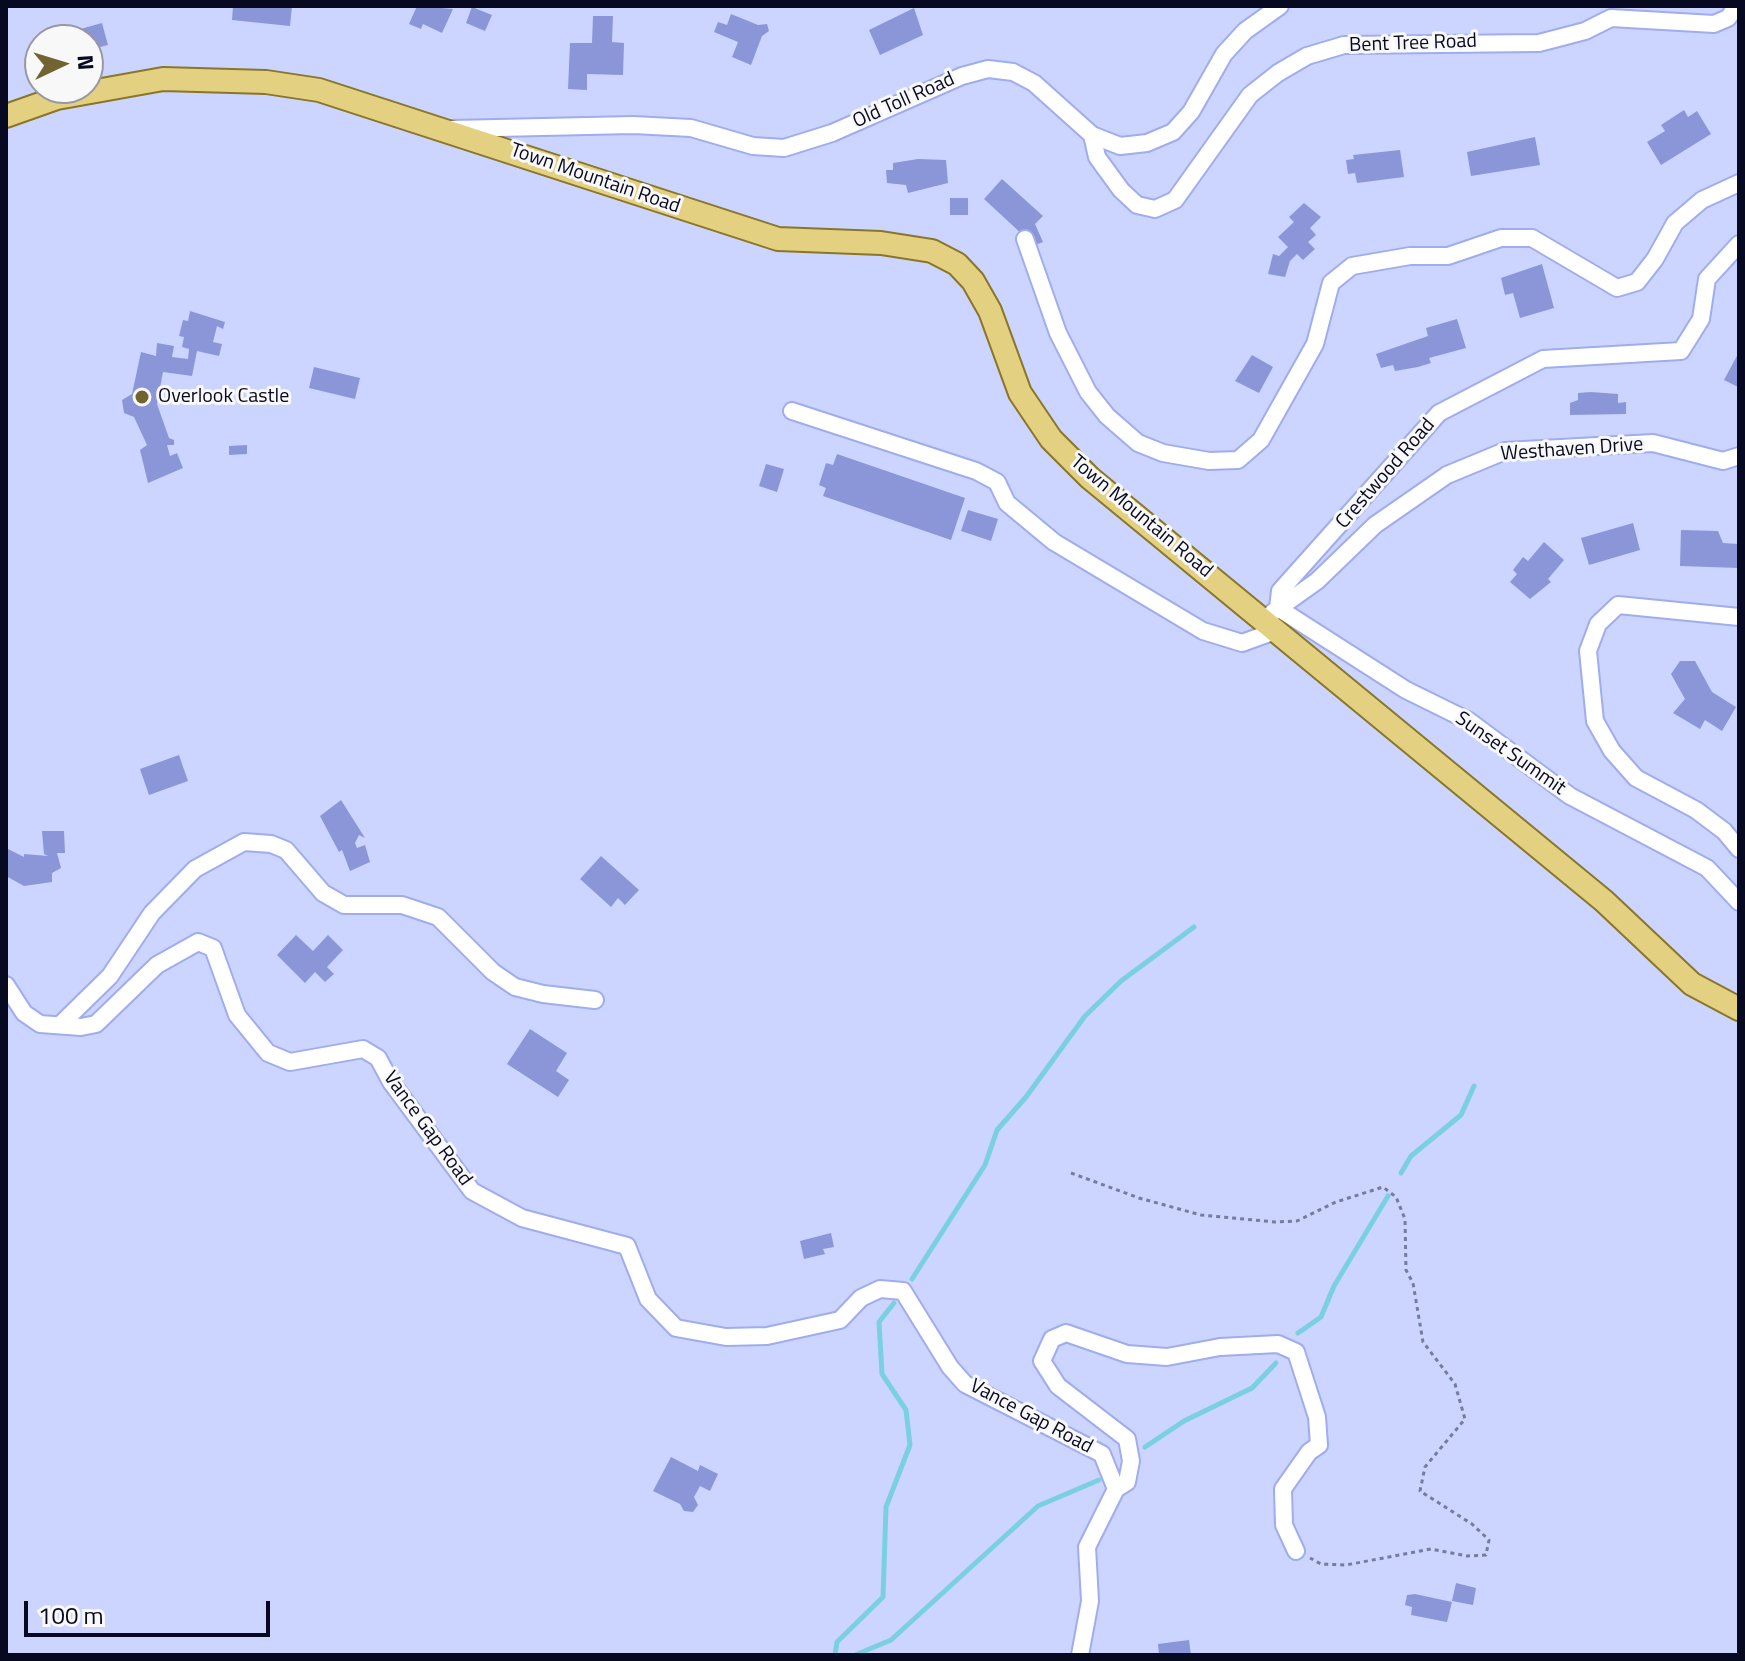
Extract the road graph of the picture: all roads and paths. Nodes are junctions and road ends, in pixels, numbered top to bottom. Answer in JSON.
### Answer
{"nodes":[{"id":1,"x":1280,"y":6,"type":"edge"},
{"id":2,"x":1737,"y":6,"type":"edge"},
{"id":3,"x":6,"y":116,"type":"edge"},
{"id":4,"x":445,"y":129,"type":"junction"},
{"id":5,"x":1092,"y":135,"type":"junction"},
{"id":6,"x":1739,"y":183,"type":"edge"},
{"id":7,"x":1025,"y":239,"type":"dead end"},
{"id":8,"x":1739,"y":244,"type":"edge"},
{"id":9,"x":792,"y":411,"type":"dead end"},
{"id":10,"x":1739,"y":456,"type":"edge"},
{"id":11,"x":1739,"y":617,"type":"edge"},
{"id":12,"x":1274,"y":619,"type":"junction"},
{"id":13,"x":1739,"y":849,"type":"edge"},
{"id":14,"x":1739,"y":902,"type":"edge"},
{"id":15,"x":6,"y":985,"type":"edge"},
{"id":16,"x":595,"y":1000,"type":"dead end"},
{"id":17,"x":1739,"y":1009,"type":"edge"},
{"id":18,"x":60,"y":1025,"type":"junction"},
{"id":19,"x":1071,"y":1173,"type":"dead end"},
{"id":20,"x":1116,"y":1489,"type":"junction"},
{"id":21,"x":1296,"y":1551,"type":"joint"},
{"id":22,"x":1080,"y":1655,"type":"edge"}],
"edges":[{"from":1,"to":5,"type":"street","name":"Old Toll Road"},
{"from":2,"to":5,"type":"street","name":"Bent Tree Road"},
{"from":3,"to":4,"type":"main road","name":"Town Mountain Road"},
{"from":4,"to":5,"type":"street","name":"Old Toll Road"},
{"from":4,"to":12,"type":"main road","name":"Town Mountain Road"},
{"from":6,"to":7,"type":"street"},
{"from":8,"to":12,"type":"street","name":"Crestwood Road"},
{"from":9,"to":12,"type":"street","name":"Westhaven Drive"},
{"from":10,"to":12,"type":"street","name":"Westhaven Drive"},
{"from":11,"to":13,"type":"street"},
{"from":12,"to":14,"type":"street","name":"Sunset Summit"},
{"from":12,"to":17,"type":"main road","name":"Town Mountain Road"},
{"from":15,"to":18,"type":"street","name":"Vance Gap Road"},
{"from":16,"to":18,"type":"street"},
{"from":18,"to":20,"type":"street","name":"Vance Gap Road"},
{"from":19,"to":21,"type":"path"},
{"from":20,"to":21,"type":"street"},
{"from":20,"to":22,"type":"street"}]}
